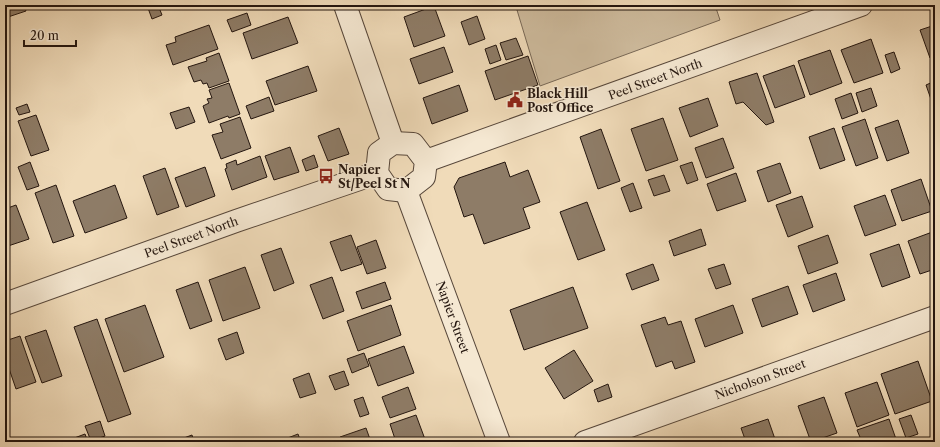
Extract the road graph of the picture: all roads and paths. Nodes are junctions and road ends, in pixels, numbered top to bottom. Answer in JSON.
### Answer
{"nodes":[{"id":1,"x":345,"y":5,"type":"edge"},
{"id":2,"x":859,"y":5,"type":"edge"},
{"id":3,"x":393,"y":143,"type":"junction"},
{"id":4,"x":426,"y":161,"type":"junction"},
{"id":5,"x":377,"y":173,"type":"junction"},
{"id":6,"x":406,"y":191,"type":"junction"},
{"id":7,"x":5,"y":304,"type":"edge"},
{"id":8,"x":935,"y":317,"type":"edge"},
{"id":9,"x":499,"y":442,"type":"edge"},
{"id":10,"x":585,"y":442,"type":"edge"}],
"edges":[{"from":1,"to":3,"type":"street"},
{"from":2,"to":4,"type":"street","name":"Peel Street North"},
{"from":3,"to":4,"type":"street"},
{"from":3,"to":5,"type":"street"},
{"from":4,"to":6,"type":"street"},
{"from":5,"to":6,"type":"street"},
{"from":5,"to":7,"type":"street","name":"Peel Street North"},
{"from":6,"to":9,"type":"street","name":"Napier Street"},
{"from":8,"to":10,"type":"street","name":"Nicholson Street"}]}
